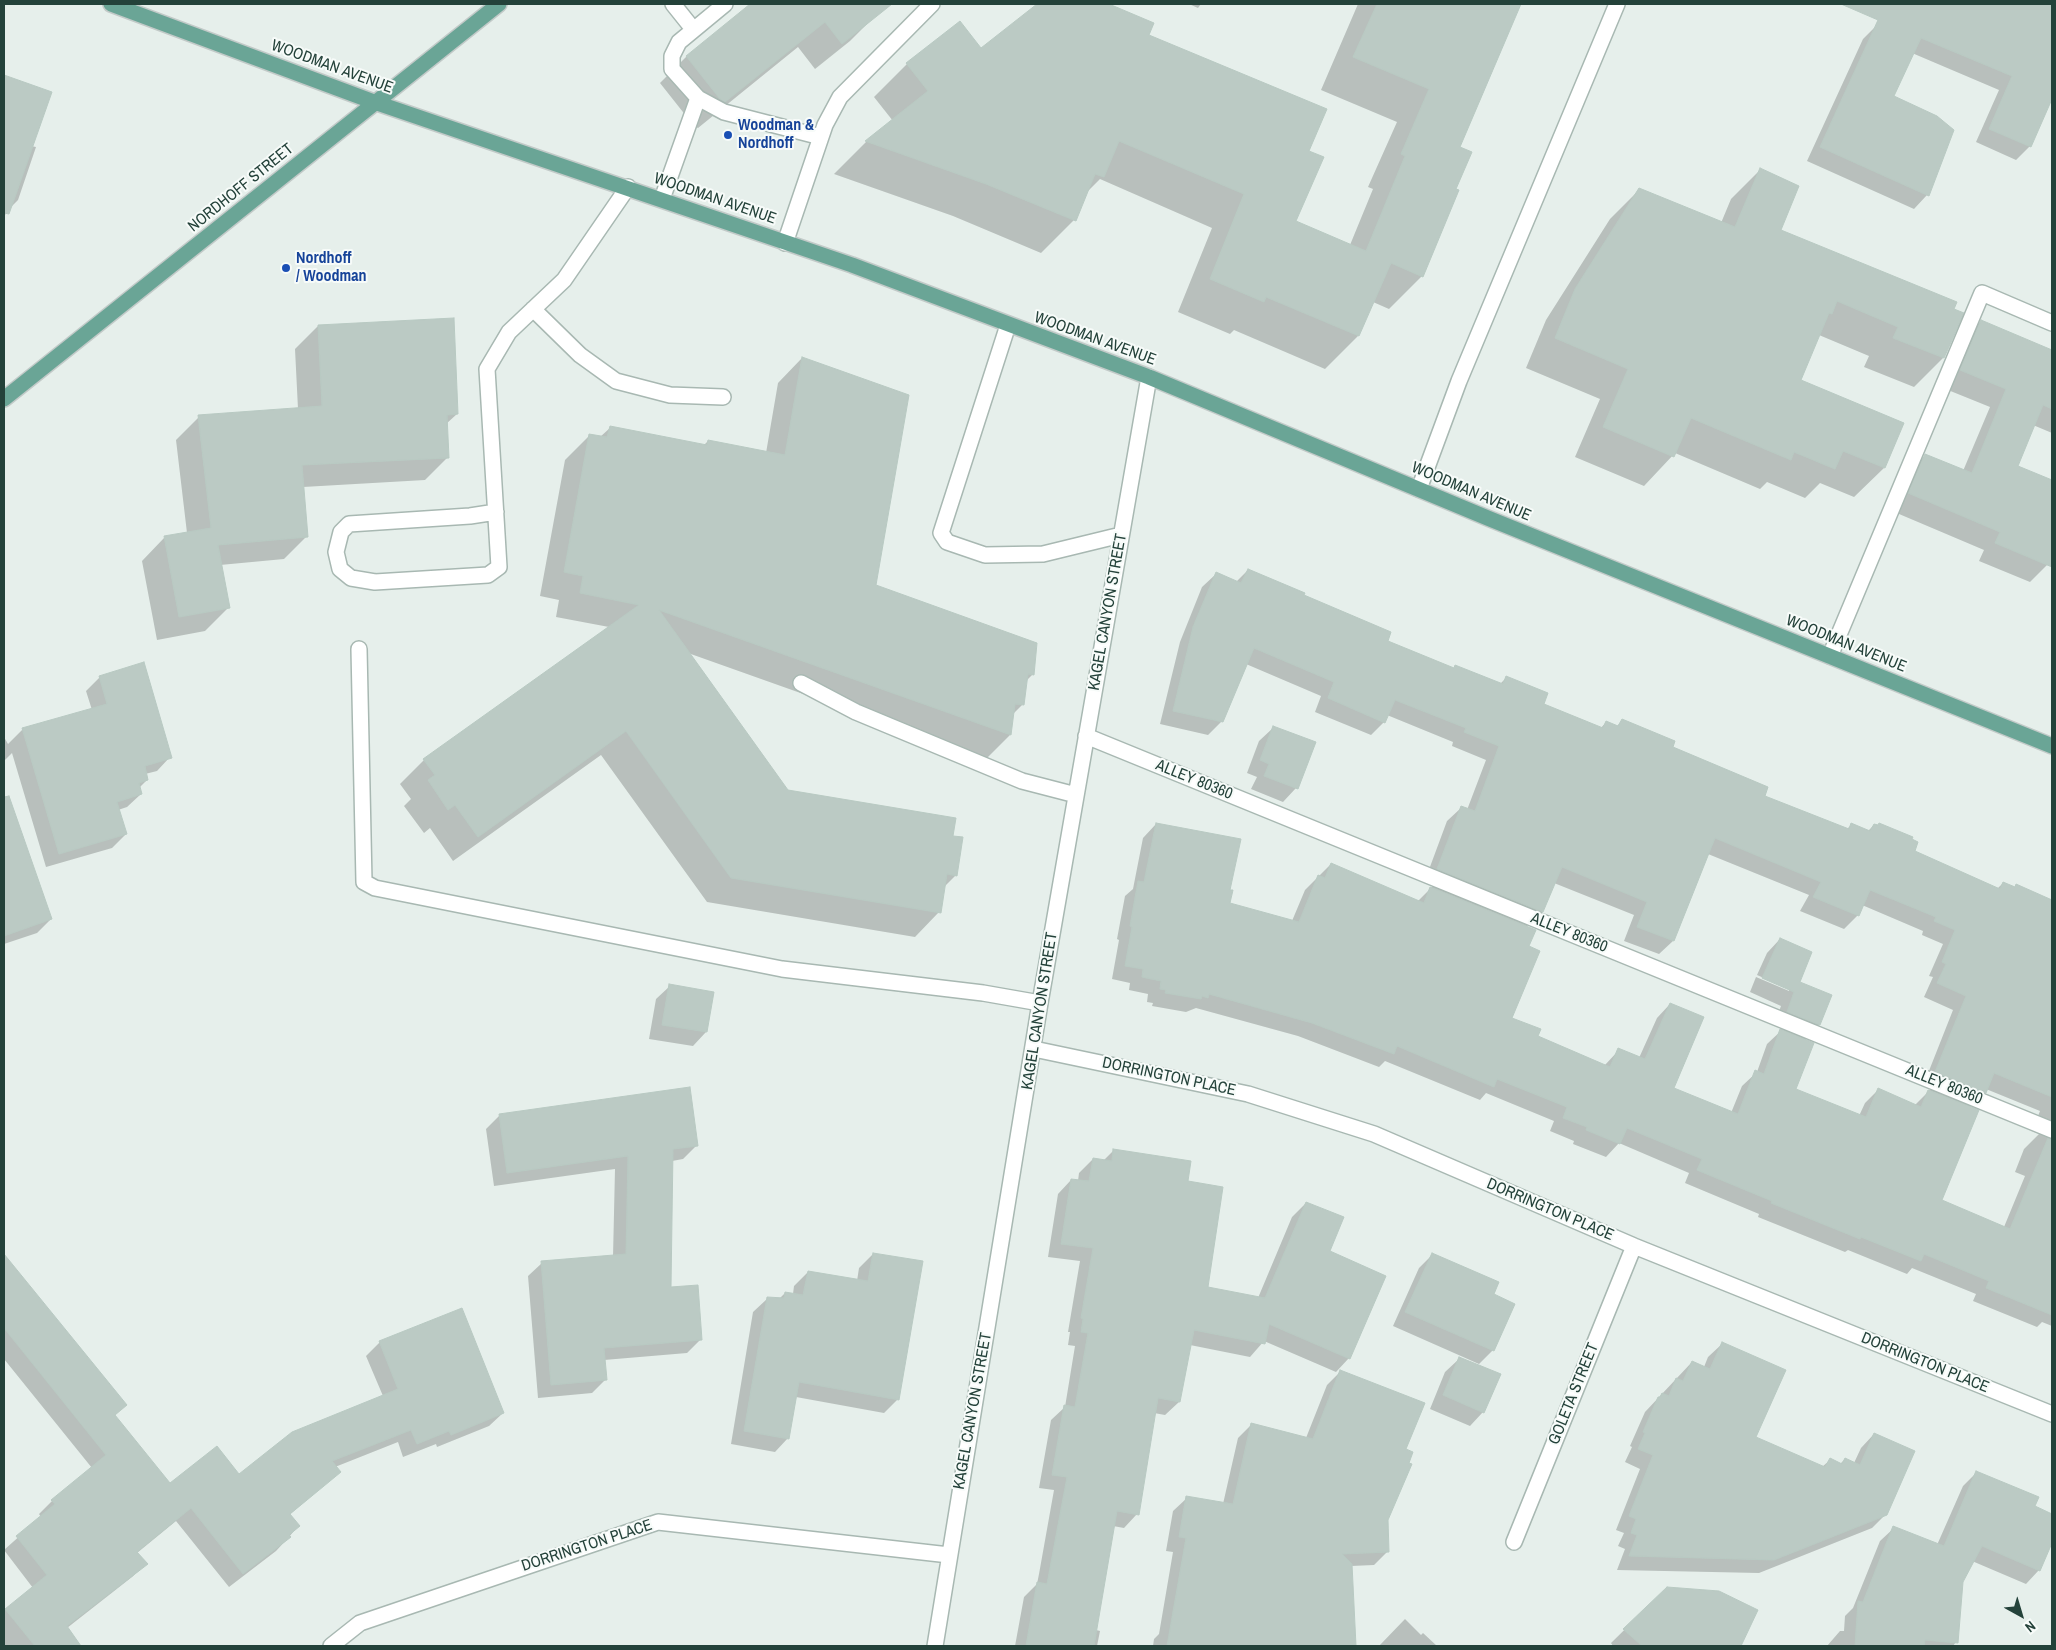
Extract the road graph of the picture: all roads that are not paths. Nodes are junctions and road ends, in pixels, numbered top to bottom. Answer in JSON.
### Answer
{"nodes":[{"id":1,"x":111,"y":4,"type":"edge"},
{"id":2,"x":499,"y":4,"type":"edge"},
{"id":3,"x":673,"y":4,"type":"edge"},
{"id":4,"x":725,"y":4,"type":"edge"},
{"id":5,"x":932,"y":4,"type":"edge"},
{"id":6,"x":1617,"y":4,"type":"edge"},
{"id":7,"x":694,"y":29,"type":"junction"},
{"id":8,"x":698,"y":98,"type":"junction"},
{"id":9,"x":374,"y":102,"type":"junction"},
{"id":10,"x":821,"y":137,"type":"junction"},
{"id":11,"x":628,"y":187,"type":"junction"},
{"id":12,"x":662,"y":199,"type":"junction"},
{"id":13,"x":786,"y":243,"type":"junction"},
{"id":14,"x":533,"y":309,"type":"junction"},
{"id":15,"x":2052,"y":323,"type":"edge"},
{"id":16,"x":1008,"y":325,"type":"junction"},
{"id":17,"x":1149,"y":377,"type":"junction"},
{"id":18,"x":723,"y":397,"type":"dead end"},
{"id":19,"x":4,"y":398,"type":"edge"},
{"id":20,"x":1419,"y":489,"type":"junction"},
{"id":21,"x":496,"y":512,"type":"junction"},
{"id":22,"x":1121,"y":536,"type":"junction"},
{"id":23,"x":359,"y":649,"type":"dead end"},
{"id":24,"x":1830,"y":656,"type":"junction"},
{"id":25,"x":801,"y":683,"type":"dead end"},
{"id":26,"x":1086,"y":736,"type":"junction"},
{"id":27,"x":2052,"y":746,"type":"edge"},
{"id":28,"x":1076,"y":795,"type":"junction"},
{"id":29,"x":1040,"y":1003,"type":"junction"},
{"id":30,"x":1034,"y":1049,"type":"junction"},
{"id":31,"x":2052,"y":1130,"type":"edge"},
{"id":32,"x":1634,"y":1246,"type":"junction"},
{"id":33,"x":2052,"y":1414,"type":"edge"},
{"id":34,"x":1514,"y":1542,"type":"dead end"},
{"id":35,"x":949,"y":1554,"type":"junction"},
{"id":36,"x":331,"y":1646,"type":"edge"},
{"id":37,"x":935,"y":1646,"type":"edge"}],
"edges":[{"from":1,"to":9,"type":"main road","name":"WOODMAN AVENUE"},
{"from":2,"to":9,"type":"main road","name":"NORDHOFF STREET"},
{"from":3,"to":7,"type":"street"},
{"from":4,"to":7,"type":"street"},
{"from":5,"to":10,"type":"street"},
{"from":6,"to":20,"type":"street"},
{"from":7,"to":8,"type":"street"},
{"from":8,"to":10,"type":"street"},
{"from":8,"to":12,"type":"street"},
{"from":9,"to":11,"type":"main road","name":"WOODMAN AVENUE"},
{"from":9,"to":19,"type":"main road","name":"NORDHOFF STREET"},
{"from":10,"to":13,"type":"street"},
{"from":11,"to":12,"type":"main road","name":"WOODMAN AVENUE"},
{"from":11,"to":14,"type":"street"},
{"from":12,"to":13,"type":"main road","name":"WOODMAN AVENUE"},
{"from":13,"to":16,"type":"main road","name":"WOODMAN AVENUE"},
{"from":14,"to":18,"type":"street"},
{"from":14,"to":21,"type":"street"},
{"from":15,"to":24,"type":"street"},
{"from":16,"to":17,"type":"main road","name":"WOODMAN AVENUE"},
{"from":16,"to":22,"type":"street"},
{"from":17,"to":20,"type":"main road","name":"WOODMAN AVENUE"},
{"from":17,"to":22,"type":"street","name":"KAGEL CANYON STREET"},
{"from":20,"to":24,"type":"main road","name":"WOODMAN AVENUE"},
{"from":21,"to":21,"type":"street"},
{"from":22,"to":26,"type":"street","name":"KAGEL CANYON STREET"},
{"from":23,"to":29,"type":"street"},
{"from":24,"to":27,"type":"main road","name":"WOODMAN AVENUE"},
{"from":25,"to":28,"type":"street"},
{"from":26,"to":28,"type":"street","name":"KAGEL CANYON STREET"},
{"from":26,"to":31,"type":"street","name":"ALLEY 80360"},
{"from":28,"to":29,"type":"street","name":"KAGEL CANYON STREET"},
{"from":29,"to":30,"type":"street","name":"KAGEL CANYON STREET"},
{"from":30,"to":32,"type":"street","name":"DORRINGTON PLACE"},
{"from":30,"to":35,"type":"street","name":"KAGEL CANYON STREET"},
{"from":32,"to":33,"type":"street","name":"DORRINGTON PLACE"},
{"from":32,"to":34,"type":"street","name":"GOLETA STREET"},
{"from":35,"to":36,"type":"street","name":"DORRINGTON PLACE"},
{"from":35,"to":37,"type":"street","name":"KAGEL CANYON STREET"}]}
